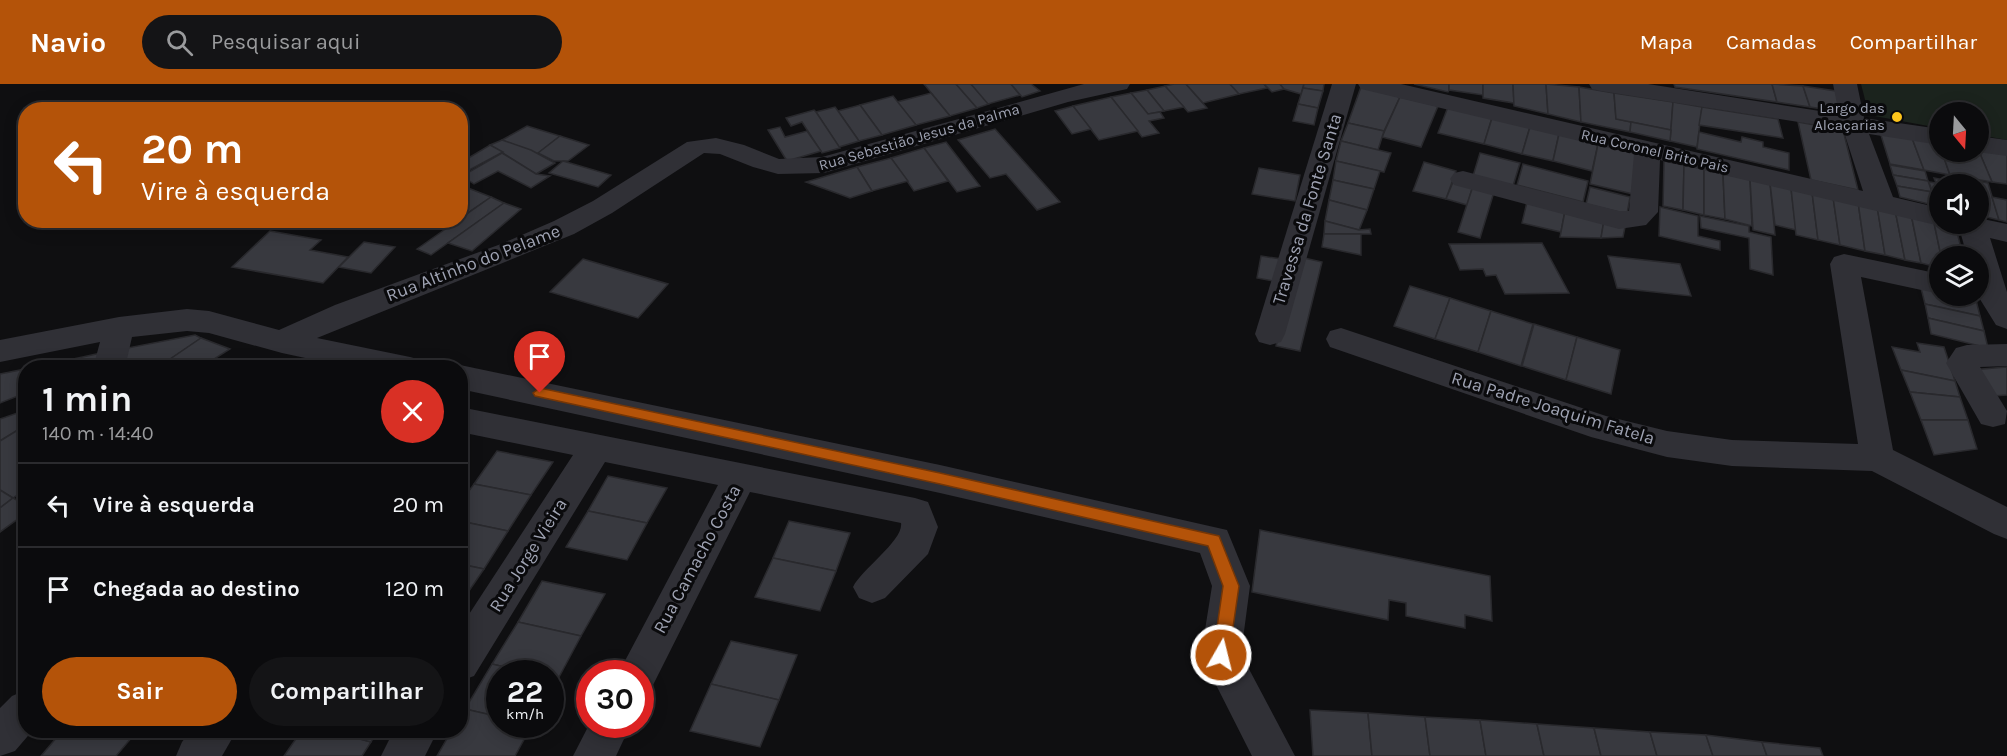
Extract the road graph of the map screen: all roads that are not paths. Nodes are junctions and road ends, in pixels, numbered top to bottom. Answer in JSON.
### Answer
{"nodes":[{"id":1,"x":1118,"y":84,"type":"edge"},
{"id":2,"x":1344,"y":84,"type":"edge"},
{"id":3,"x":1370,"y":84,"type":"edge"},
{"id":4,"x":1601,"y":84,"type":"edge"},
{"id":5,"x":1845,"y":84,"type":"edge"},
{"id":6,"x":1070,"y":90,"type":"edge"},
{"id":7,"x":1853,"y":123,"type":"junction"},
{"id":8,"x":1929,"y":135,"type":"edge"},
{"id":9,"x":1989,"y":146,"type":"edge"},
{"id":10,"x":2007,"y":148,"type":"edge"},
{"id":11,"x":1647,"y":149,"type":"junction"},
{"id":12,"x":658,"y":173,"type":"joint"},
{"id":13,"x":1463,"y":179,"type":"dead end"},
{"id":14,"x":1881,"y":204,"type":"junction"},
{"id":15,"x":1929,"y":215,"type":"edge"},
{"id":16,"x":1989,"y":229,"type":"edge"},
{"id":17,"x":2007,"y":233,"type":"edge"},
{"id":18,"x":1972,"y":234,"type":"edge"},
{"id":19,"x":1929,"y":282,"type":"edge"},
{"id":20,"x":1993,"y":302,"type":"edge"},
{"id":21,"x":0,"y":327,"type":"edge"},
{"id":22,"x":119,"y":328,"type":"junction"},
{"id":23,"x":1270,"y":334,"type":"dead end"},
{"id":24,"x":1341,"y":339,"type":"dead end"},
{"id":25,"x":282,"y":342,"type":"junction"},
{"id":26,"x":0,"y":351,"type":"edge"},
{"id":27,"x":2007,"y":355,"type":"edge"},
{"id":28,"x":110,"y":360,"type":"edge"},
{"id":29,"x":371,"y":360,"type":"edge"},
{"id":30,"x":468,"y":379,"type":"edge"},
{"id":31,"x":1993,"y":415,"type":"dead end"},
{"id":32,"x":468,"y":421,"type":"edge"},
{"id":33,"x":596,"y":447,"type":"junction"},
{"id":34,"x":1876,"y":458,"type":"junction"},
{"id":35,"x":741,"y":477,"type":"junction"},
{"id":36,"x":2007,"y":524,"type":"edge"},
{"id":37,"x":872,"y":587,"type":"dead end"},
{"id":38,"x":468,"y":650,"type":"edge"},
{"id":39,"x":645,"y":660,"type":"edge"},
{"id":40,"x":18,"y":718,"type":"edge"},
{"id":41,"x":0,"y":737,"type":"edge"},
{"id":42,"x":211,"y":738,"type":"edge"},
{"id":43,"x":413,"y":738,"type":"edge"},
{"id":44,"x":604,"y":738,"type":"edge"},
{"id":45,"x":197,"y":756,"type":"edge"},
{"id":46,"x":402,"y":756,"type":"edge"},
{"id":47,"x":594,"y":756,"type":"edge"},
{"id":48,"x":1274,"y":756,"type":"edge"}],
"edges":[{"from":1,"to":6,"type":"street","name":"Rua Sebastião Jesus da Palma"},
{"from":2,"to":23,"type":"street","name":"Travessa da Fonte Santa"},
{"from":3,"to":11,"type":"street","name":"Rua Coronel Brito Pais"},
{"from":4,"to":7,"type":"street"},
{"from":5,"to":7,"type":"street"},
{"from":6,"to":12,"type":"street","name":"Rua Sebastião Jesus da Palma"},
{"from":7,"to":8,"type":"street"},
{"from":7,"to":14,"type":"street"},
{"from":9,"to":10,"type":"street"},
{"from":11,"to":13,"type":"street"},
{"from":11,"to":14,"type":"street","name":"Rua Coronel Brito Pais"},
{"from":12,"to":25,"type":"street","name":"Rua Altinho do Pelame"},
{"from":14,"to":15,"type":"street","name":"Rua Coronel Brito Pais"},
{"from":16,"to":17,"type":"street"},
{"from":18,"to":20,"type":"street"},
{"from":19,"to":34,"type":"street"},
{"from":21,"to":22,"type":"street"},
{"from":22,"to":25,"type":"street"},
{"from":22,"to":26,"type":"street"},
{"from":22,"to":28,"type":"street"},
{"from":24,"to":34,"type":"street","name":"Rua Padre Joaquim Fatela"},
{"from":25,"to":29,"type":"street"},
{"from":27,"to":31,"type":"street"},
{"from":30,"to":48,"type":"street"},
{"from":32,"to":33,"type":"street"},
{"from":33,"to":35,"type":"street"},
{"from":33,"to":38,"type":"street","name":"Rua Jorge Vieira"},
{"from":34,"to":36,"type":"street","name":"Rua Padre Joaquim Fatela"},
{"from":35,"to":37,"type":"street"},
{"from":35,"to":39,"type":"street","name":"Rua Camacho Costa"},
{"from":40,"to":41,"type":"street"},
{"from":42,"to":45,"type":"street"},
{"from":43,"to":46,"type":"street"},
{"from":44,"to":47,"type":"street"}]}
